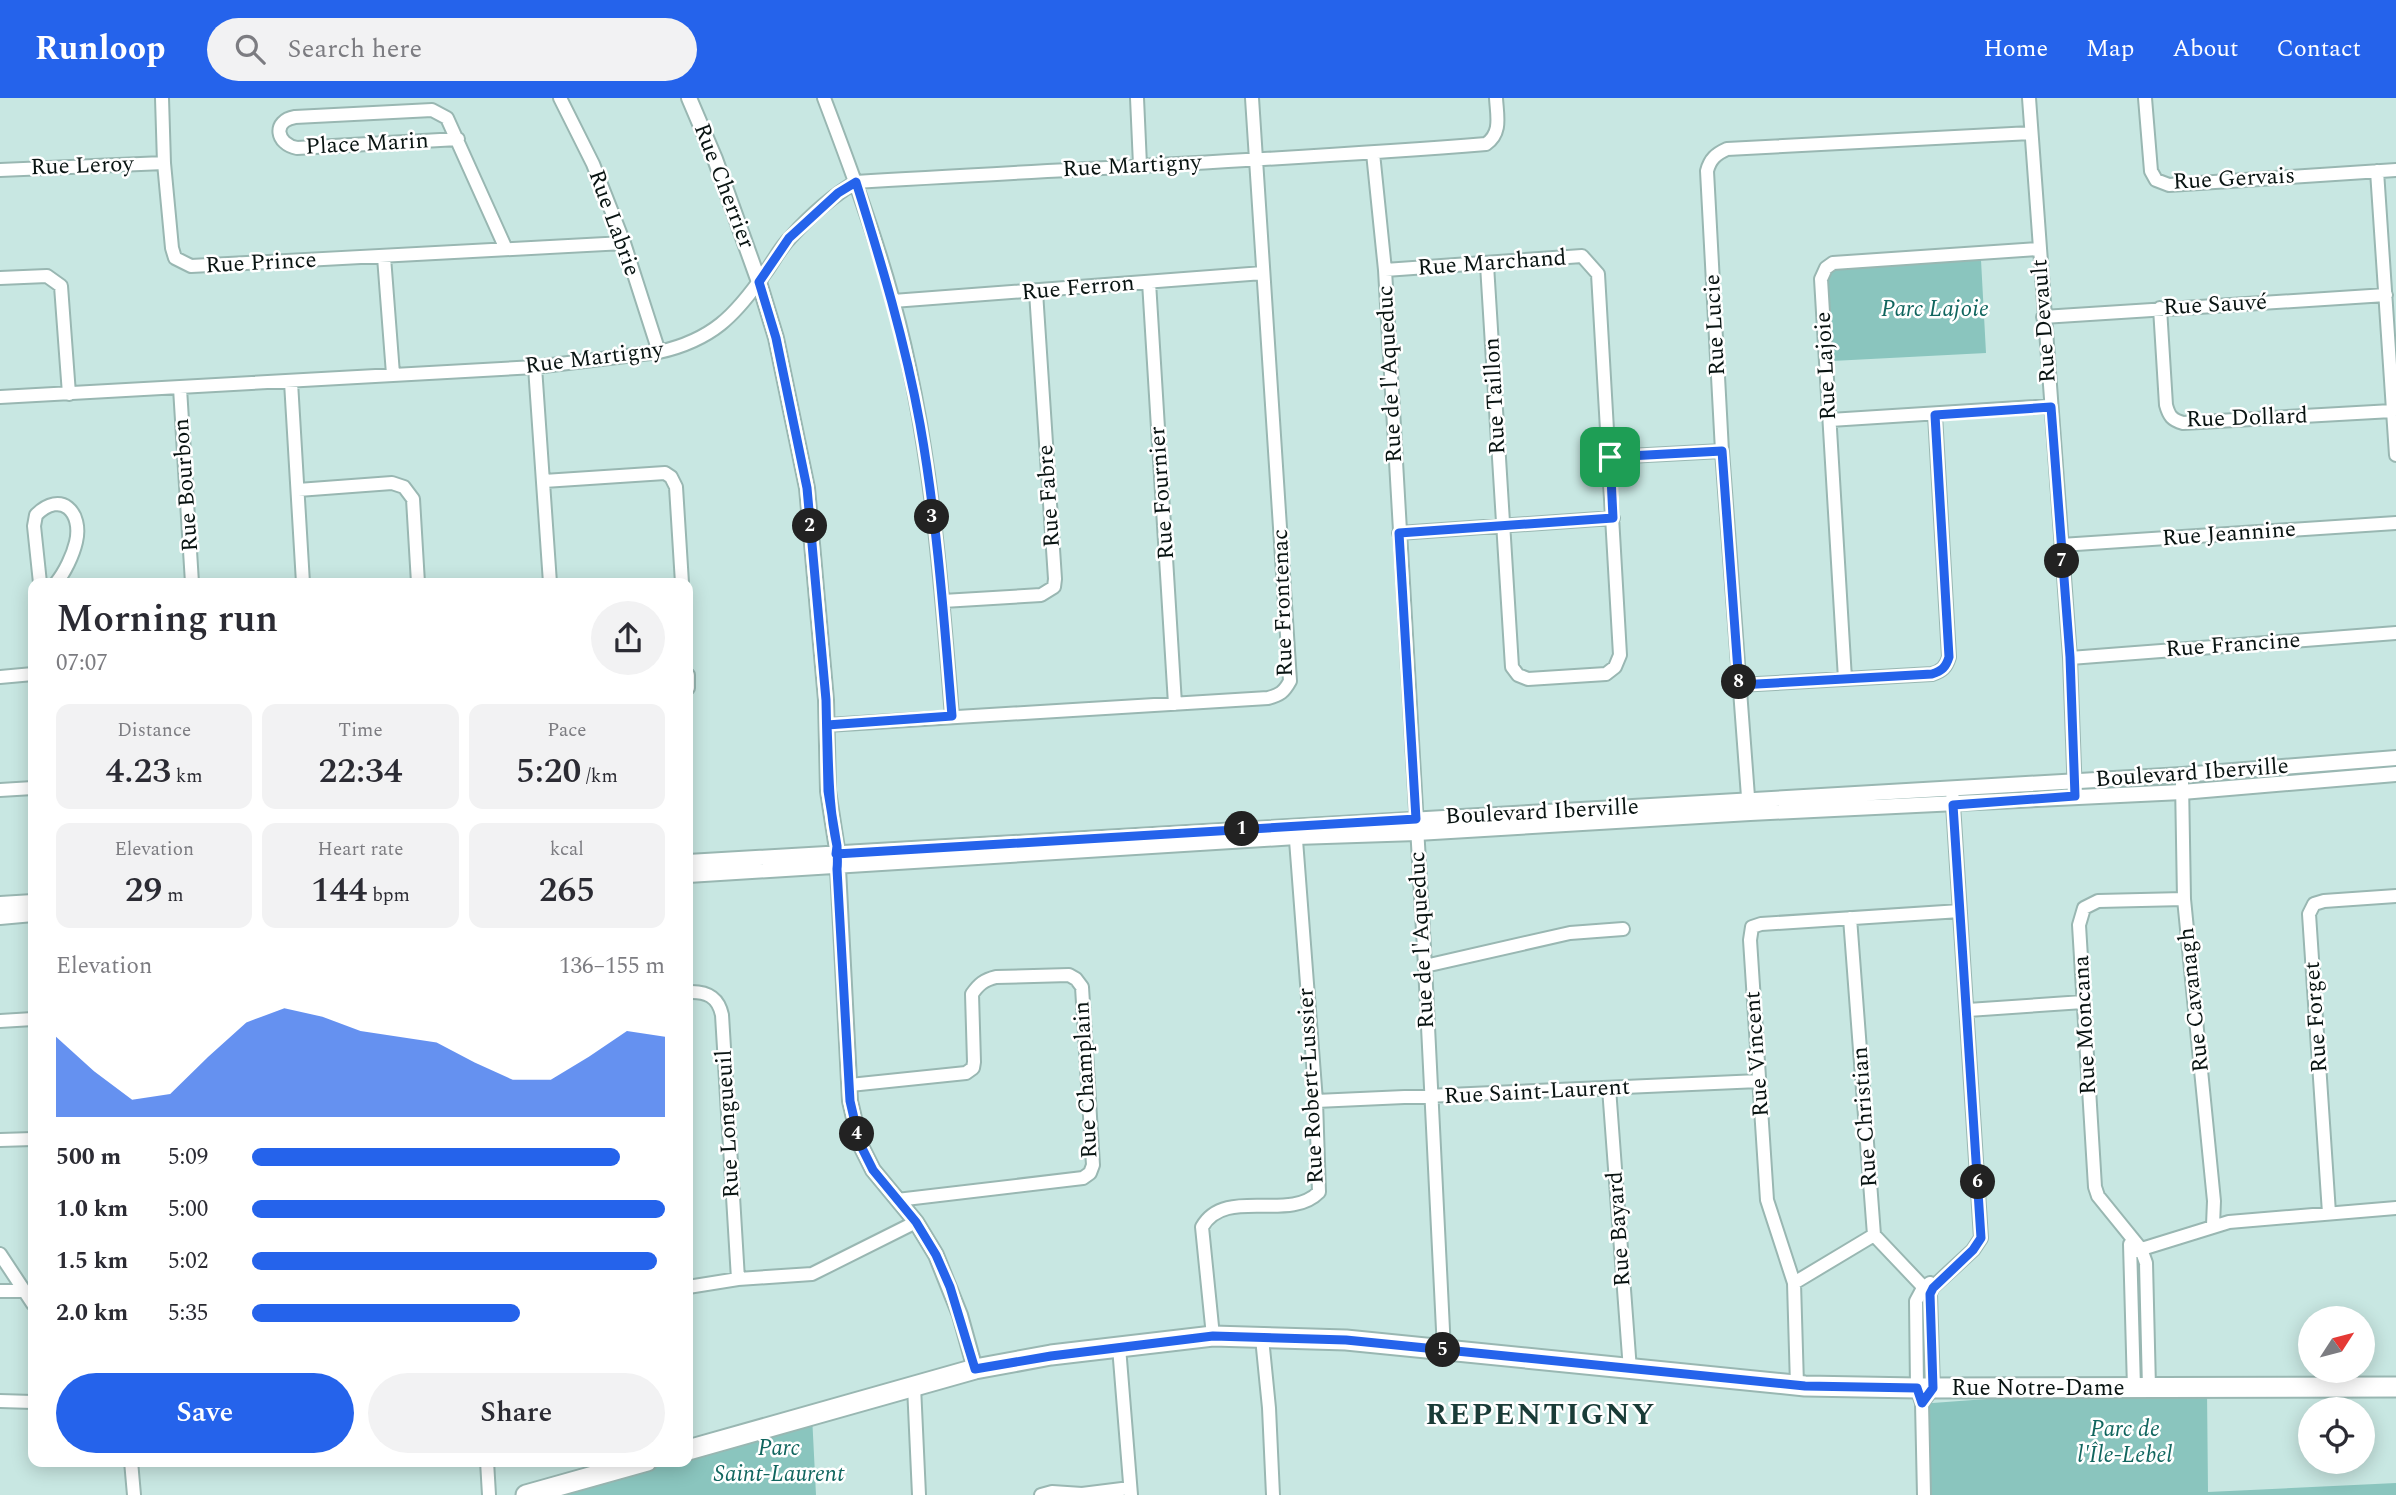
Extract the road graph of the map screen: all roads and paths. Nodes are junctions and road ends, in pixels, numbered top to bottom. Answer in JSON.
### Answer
{"nodes":[{"id":1,"x":162,"y":98,"type":"edge"},
{"id":2,"x":560,"y":98,"type":"edge"},
{"id":3,"x":690,"y":98,"type":"edge"},
{"id":4,"x":824,"y":98,"type":"edge"},
{"id":5,"x":1137,"y":98,"type":"edge"},
{"id":6,"x":1252,"y":98,"type":"edge"},
{"id":7,"x":1496,"y":98,"type":"edge"},
{"id":8,"x":2029,"y":98,"type":"edge"},
{"id":9,"x":2145,"y":98,"type":"edge"},
{"id":10,"x":2031,"y":133,"type":"junction"},
{"id":11,"x":458,"y":139,"type":"junction"},
{"id":12,"x":1373,"y":153,"type":"junction"},
{"id":13,"x":1255,"y":161,"type":"junction"},
{"id":14,"x":164,"y":163,"type":"junction"},
{"id":15,"x":1140,"y":165,"type":"junction"},
{"id":16,"x":0,"y":170,"type":"edge"},
{"id":17,"x":2396,"y":170,"type":"edge"},
{"id":18,"x":2377,"y":171,"type":"junction"},
{"id":19,"x":856,"y":182,"type":"junction"},
{"id":20,"x":624,"y":243,"type":"junction"},
{"id":21,"x":506,"y":249,"type":"junction"},
{"id":22,"x":2039,"y":249,"type":"junction"},
{"id":23,"x":384,"y":257,"type":"junction"},
{"id":24,"x":1487,"y":265,"type":"junction"},
{"id":25,"x":1385,"y":270,"type":"junction"},
{"id":26,"x":1263,"y":273,"type":"junction"},
{"id":27,"x":0,"y":278,"type":"edge"},
{"id":28,"x":759,"y":282,"type":"junction"},
{"id":29,"x":1149,"y":282,"type":"junction"},
{"id":30,"x":1036,"y":292,"type":"junction"},
{"id":31,"x":2386,"y":295,"type":"junction"},
{"id":32,"x":893,"y":300,"type":"junction"},
{"id":33,"x":2160,"y":308,"type":"junction"},
{"id":34,"x":2043,"y":317,"type":"junction"},
{"id":35,"x":659,"y":352,"type":"junction"},
{"id":36,"x":534,"y":367,"type":"junction"},
{"id":37,"x":393,"y":374,"type":"junction"},
{"id":38,"x":291,"y":382,"type":"junction"},
{"id":39,"x":180,"y":388,"type":"junction"},
{"id":40,"x":69,"y":394,"type":"junction"},
{"id":41,"x":0,"y":397,"type":"edge"},
{"id":42,"x":2051,"y":407,"type":"junction"},
{"id":43,"x":2392,"y":411,"type":"junction"},
{"id":44,"x":1935,"y":415,"type":"junction"},
{"id":45,"x":1829,"y":420,"type":"junction"},
{"id":46,"x":1722,"y":451,"type":"junction"},
{"id":47,"x":2396,"y":455,"type":"edge"},
{"id":48,"x":1610,"y":457,"type":"junction"},
{"id":49,"x":544,"y":481,"type":"junction"},
{"id":50,"x":298,"y":490,"type":"junction"},
{"id":51,"x":1613,"y":518,"type":"junction"},
{"id":52,"x":2396,"y":523,"type":"edge"},
{"id":53,"x":1503,"y":527,"type":"junction"},
{"id":54,"x":1399,"y":533,"type":"junction"},
{"id":55,"x":2061,"y":545,"type":"junction"},
{"id":56,"x":39,"y":578,"type":"edge"},
{"id":57,"x":58,"y":578,"type":"edge"},
{"id":58,"x":192,"y":578,"type":"edge"},
{"id":59,"x":303,"y":578,"type":"edge"},
{"id":60,"x":418,"y":578,"type":"edge"},
{"id":61,"x":550,"y":578,"type":"edge"},
{"id":62,"x":682,"y":578,"type":"edge"},
{"id":63,"x":943,"y":601,"type":"junction"},
{"id":64,"x":2396,"y":633,"type":"edge"},
{"id":65,"x":2070,"y":657,"type":"junction"},
{"id":66,"x":28,"y":674,"type":"edge"},
{"id":67,"x":0,"y":677,"type":"edge"},
{"id":68,"x":1845,"y":679,"type":"junction"},
{"id":69,"x":1739,"y":685,"type":"junction"},
{"id":70,"x":1175,"y":704,"type":"junction"},
{"id":71,"x":952,"y":716,"type":"junction"},
{"id":72,"x":827,"y":725,"type":"junction"},
{"id":73,"x":2396,"y":758,"type":"edge"},
{"id":74,"x":2396,"y":774,"type":"edge"},
{"id":75,"x":2182,"y":775,"type":"junction"},
{"id":76,"x":28,"y":788,"type":"edge"},
{"id":77,"x":1952,"y":789,"type":"junction"},
{"id":78,"x":2074,"y":789,"type":"junction"},
{"id":79,"x":0,"y":790,"type":"edge"},
{"id":80,"x":2182,"y":792,"type":"junction"},
{"id":81,"x":1953,"y":805,"type":"junction"},
{"id":82,"x":1749,"y":806,"type":"junction"},
{"id":83,"x":1417,"y":826,"type":"junction"},
{"id":84,"x":1295,"y":832,"type":"junction"},
{"id":85,"x":837,"y":860,"type":"junction"},
{"id":86,"x":693,"y":862,"type":"edge"},
{"id":87,"x":693,"y":874,"type":"edge"},
{"id":88,"x":2396,"y":896,"type":"edge"},
{"id":89,"x":2184,"y":899,"type":"junction"},
{"id":90,"x":28,"y":902,"type":"edge"},
{"id":91,"x":0,"y":904,"type":"edge"},
{"id":92,"x":1960,"y":911,"type":"junction"},
{"id":93,"x":28,"y":915,"type":"edge"},
{"id":94,"x":0,"y":916,"type":"edge"},
{"id":95,"x":1850,"y":918,"type":"junction"},
{"id":96,"x":1623,"y":929,"type":"dead end"},
{"id":97,"x":1425,"y":966,"type":"junction"},
{"id":98,"x":693,"y":992,"type":"edge"},
{"id":99,"x":2082,"y":1002,"type":"junction"},
{"id":100,"x":1968,"y":1010,"type":"junction"},
{"id":101,"x":28,"y":1019,"type":"edge"},
{"id":102,"x":0,"y":1021,"type":"edge"},
{"id":103,"x":1759,"y":1081,"type":"junction"},
{"id":104,"x":850,"y":1084,"type":"junction"},
{"id":105,"x":1609,"y":1088,"type":"junction"},
{"id":106,"x":1430,"y":1097,"type":"junction"},
{"id":107,"x":1316,"y":1101,"type":"junction"},
{"id":108,"x":28,"y":1139,"type":"edge"},
{"id":109,"x":0,"y":1140,"type":"edge"},
{"id":110,"x":897,"y":1200,"type":"junction"},
{"id":111,"x":2396,"y":1208,"type":"edge"},
{"id":112,"x":2329,"y":1213,"type":"junction"},
{"id":113,"x":916,"y":1222,"type":"junction"},
{"id":114,"x":2213,"y":1225,"type":"junction"},
{"id":115,"x":1874,"y":1235,"type":"junction"},
{"id":116,"x":2136,"y":1250,"type":"junction"},
{"id":117,"x":0,"y":1254,"type":"edge"},
{"id":118,"x":738,"y":1279,"type":"junction"},
{"id":119,"x":1794,"y":1283,"type":"junction"},
{"id":120,"x":693,"y":1286,"type":"edge"},
{"id":121,"x":0,"y":1291,"type":"edge"},
{"id":122,"x":25,"y":1291,"type":"junction"},
{"id":123,"x":1927,"y":1291,"type":"junction"},
{"id":124,"x":28,"y":1296,"type":"edge"},
{"id":125,"x":1213,"y":1336,"type":"junction"},
{"id":126,"x":1262,"y":1338,"type":"junction"},
{"id":127,"x":1119,"y":1346,"type":"junction"},
{"id":128,"x":1444,"y":1350,"type":"junction"},
{"id":129,"x":975,"y":1369,"type":"junction"},
{"id":130,"x":1630,"y":1370,"type":"junction"},
{"id":131,"x":1797,"y":1385,"type":"junction"},
{"id":132,"x":914,"y":1386,"type":"junction"},
{"id":133,"x":2396,"y":1387,"type":"edge"},
{"id":134,"x":2142,"y":1388,"type":"junction"},
{"id":135,"x":1924,"y":1393,"type":"junction"},
{"id":136,"x":0,"y":1401,"type":"edge"},
{"id":137,"x":28,"y":1402,"type":"edge"},
{"id":138,"x":693,"y":1449,"type":"edge"},
{"id":139,"x":132,"y":1467,"type":"edge"},
{"id":140,"x":487,"y":1467,"type":"edge"},
{"id":141,"x":626,"y":1467,"type":"edge"},
{"id":142,"x":1131,"y":1491,"type":"edge"},
{"id":143,"x":134,"y":1495,"type":"edge"},
{"id":144,"x":489,"y":1495,"type":"edge"},
{"id":145,"x":526,"y":1495,"type":"edge"},
{"id":146,"x":919,"y":1495,"type":"edge"},
{"id":147,"x":1041,"y":1495,"type":"edge"},
{"id":148,"x":1273,"y":1495,"type":"edge"},
{"id":149,"x":1924,"y":1495,"type":"edge"}],
"edges":[{"from":1,"to":14,"type":"street","name":"Rue Prince"},
{"from":2,"to":20,"type":"street","name":"Rue Labrie"},
{"from":3,"to":28,"type":"street","name":"Rue Cherrier"},
{"from":4,"to":19,"type":"street"},
{"from":5,"to":15,"type":"street"},
{"from":6,"to":13,"type":"street","name":"Rue Frontenac"},
{"from":7,"to":12,"type":"street","name":"Rue Martigny"},
{"from":8,"to":10,"type":"street","name":"Rue Devault"},
{"from":9,"to":18,"type":"street","name":"Rue Gervais"},
{"from":10,"to":22,"type":"street","name":"Rue Devault"},
{"from":10,"to":46,"type":"street","name":"Rue Lucie"},
{"from":11,"to":11,"type":"street","name":"Place Marin"},
{"from":11,"to":21,"type":"street","name":"Place Marin"},
{"from":12,"to":13,"type":"street","name":"Rue Martigny"},
{"from":12,"to":25,"type":"street","name":"Rue de l'Aqueduc"},
{"from":13,"to":15,"type":"street","name":"Rue Martigny"},
{"from":13,"to":26,"type":"street","name":"Rue Frontenac"},
{"from":14,"to":16,"type":"street","name":"Rue Leroy"},
{"from":14,"to":23,"type":"street","name":"Rue Prince"},
{"from":15,"to":19,"type":"street","name":"Rue Martigny"},
{"from":17,"to":18,"type":"street","name":"Rue Gervais"},
{"from":18,"to":31,"type":"street"},
{"from":19,"to":28,"type":"street","name":"Rue Martigny"},
{"from":19,"to":32,"type":"street"},
{"from":20,"to":21,"type":"street","name":"Rue Prince"},
{"from":20,"to":35,"type":"street","name":"Rue Labrie"},
{"from":21,"to":23,"type":"street","name":"Rue Prince"},
{"from":22,"to":34,"type":"street","name":"Rue Devault"},
{"from":22,"to":45,"type":"street","name":"Rue Lajoie"},
{"from":23,"to":37,"type":"street"},
{"from":24,"to":25,"type":"street","name":"Rue Marchand"},
{"from":24,"to":48,"type":"street","name":"Rue Marchand"},
{"from":24,"to":53,"type":"street","name":"Rue Taillon"},
{"from":25,"to":54,"type":"street","name":"Rue de l'Aqueduc"},
{"from":26,"to":29,"type":"street","name":"Rue Ferron"},
{"from":26,"to":70,"type":"street","name":"Rue Frontenac"},
{"from":27,"to":40,"type":"street"},
{"from":28,"to":35,"type":"street","name":"Rue Martigny"},
{"from":28,"to":72,"type":"street","name":"Rue Cherrier"},
{"from":29,"to":30,"type":"street","name":"Rue Ferron"},
{"from":29,"to":70,"type":"street","name":"Rue Fournier"},
{"from":30,"to":32,"type":"street","name":"Rue Ferron"},
{"from":30,"to":63,"type":"street","name":"Rue Fabre"},
{"from":31,"to":33,"type":"street","name":"Rue Sauvé"},
{"from":31,"to":43,"type":"street"},
{"from":32,"to":63,"type":"street"},
{"from":33,"to":34,"type":"street","name":"Rue Sauvé"},
{"from":33,"to":43,"type":"street","name":"Rue Dollard"},
{"from":34,"to":42,"type":"street","name":"Rue Devault"},
{"from":35,"to":36,"type":"street","name":"Rue Martigny"},
{"from":36,"to":37,"type":"street","name":"Rue Martigny"},
{"from":36,"to":49,"type":"street"},
{"from":37,"to":38,"type":"street","name":"Rue Martigny"},
{"from":38,"to":39,"type":"street","name":"Rue Martigny"},
{"from":38,"to":50,"type":"street"},
{"from":39,"to":40,"type":"street","name":"Rue Martigny"},
{"from":39,"to":58,"type":"street","name":"Rue Bourbon"},
{"from":40,"to":41,"type":"street","name":"Rue Martigny"},
{"from":42,"to":44,"type":"street"},
{"from":42,"to":55,"type":"street","name":"Rue Devault"},
{"from":43,"to":47,"type":"street"},
{"from":44,"to":45,"type":"street"},
{"from":44,"to":68,"type":"street"},
{"from":45,"to":68,"type":"street","name":"Rue Lajoie"},
{"from":46,"to":48,"type":"street"},
{"from":46,"to":69,"type":"street","name":"Rue Lucie"},
{"from":48,"to":51,"type":"street","name":"Rue Marchand"},
{"from":49,"to":61,"type":"street"},
{"from":49,"to":62,"type":"street"},
{"from":50,"to":59,"type":"street"},
{"from":50,"to":60,"type":"street"},
{"from":51,"to":53,"type":"street"},
{"from":51,"to":53,"type":"street","name":"Rue Taillon"},
{"from":52,"to":55,"type":"street","name":"Rue Jeannine"},
{"from":53,"to":54,"type":"street"},
{"from":54,"to":83,"type":"street","name":"Rue de l'Aqueduc"},
{"from":55,"to":65,"type":"street","name":"Rue Devault"},
{"from":56,"to":57,"type":"street"},
{"from":63,"to":71,"type":"street"},
{"from":64,"to":65,"type":"street","name":"Rue Francine"},
{"from":65,"to":78,"type":"street","name":"Rue Devault"},
{"from":66,"to":67,"type":"street"},
{"from":68,"to":69,"type":"street"},
{"from":69,"to":82,"type":"street","name":"Rue Lucie"},
{"from":70,"to":71,"type":"street","name":"Rue Frontenac"},
{"from":71,"to":72,"type":"street","name":"Rue Frontenac"},
{"from":72,"to":85,"type":"street","name":"Rue Cherrier"},
{"from":73,"to":75,"type":"street","name":"Boulevard Iberville"},
{"from":74,"to":80,"type":"street","name":"Boulevard Iberville"},
{"from":75,"to":78,"type":"street","name":"Boulevard Iberville"},
{"from":75,"to":80,"type":"street","name":"Rue Cavanagh"},
{"from":76,"to":79,"type":"street"},
{"from":77,"to":78,"type":"street","name":"Boulevard Iberville"},
{"from":77,"to":81,"type":"street"},
{"from":77,"to":82,"type":"street","name":"Boulevard Iberville"},
{"from":78,"to":80,"type":"street","name":"Boulevard Iberville"},
{"from":78,"to":81,"type":"street","name":"Boulevard Iberville"},
{"from":80,"to":89,"type":"street","name":"Rue Cavanagh"},
{"from":81,"to":82,"type":"street","name":"Boulevard Iberville"},
{"from":81,"to":92,"type":"street"},
{"from":82,"to":83,"type":"street","name":"Boulevard Iberville"},
{"from":83,"to":84,"type":"street","name":"Boulevard Iberville"},
{"from":83,"to":97,"type":"street","name":"Rue de l'Aqueduc"},
{"from":84,"to":85,"type":"street","name":"Boulevard Iberville"},
{"from":84,"to":107,"type":"street","name":"Rue Robert-Lussier"},
{"from":85,"to":86,"type":"street","name":"Boulevard Iberville"},
{"from":85,"to":87,"type":"street","name":"Boulevard Iberville"},
{"from":85,"to":104,"type":"street","name":"Rue Cherrier"},
{"from":88,"to":112,"type":"street","name":"Rue Forget"},
{"from":89,"to":99,"type":"street","name":"Rue Moncana"},
{"from":89,"to":114,"type":"street","name":"Rue Cavanagh"},
{"from":90,"to":91,"type":"street"},
{"from":92,"to":95,"type":"street","name":"Rue Vincent"},
{"from":92,"to":100,"type":"street"},
{"from":93,"to":94,"type":"street"},
{"from":95,"to":103,"type":"street","name":"Rue Vincent"},
{"from":95,"to":115,"type":"street","name":"Rue Christian"},
{"from":96,"to":97,"type":"street"},
{"from":97,"to":106,"type":"street","name":"Rue de l'Aqueduc"},
{"from":98,"to":118,"type":"street","name":"Rue Longueuil"},
{"from":99,"to":100,"type":"street"},
{"from":99,"to":116,"type":"street","name":"Rue Moncana"},
{"from":100,"to":123,"type":"street"},
{"from":101,"to":102,"type":"street"},
{"from":103,"to":105,"type":"street","name":"Rue Saint-Laurent"},
{"from":103,"to":119,"type":"street","name":"Rue Vincent"},
{"from":104,"to":110,"type":"street","name":"Rue Cherrier"},
{"from":104,"to":110,"type":"street","name":"Rue Champlain"},
{"from":105,"to":106,"type":"street","name":"Rue Saint-Laurent"},
{"from":105,"to":130,"type":"street","name":"Rue Bayard"},
{"from":106,"to":107,"type":"street","name":"Rue Saint-Laurent"},
{"from":106,"to":128,"type":"street","name":"Rue de l'Aqueduc"},
{"from":107,"to":125,"type":"street","name":"Rue Robert-Lussier"},
{"from":108,"to":109,"type":"street"},
{"from":110,"to":113,"type":"street","name":"Rue Cherrier"},
{"from":111,"to":112,"type":"street"},
{"from":112,"to":114,"type":"street"},
{"from":113,"to":118,"type":"street"},
{"from":113,"to":129,"type":"street","name":"Rue Cherrier"},
{"from":114,"to":116,"type":"street"},
{"from":115,"to":119,"type":"street"},
{"from":115,"to":123,"type":"street"},
{"from":116,"to":134,"type":"street"},
{"from":117,"to":122,"type":"street"},
{"from":118,"to":120,"type":"street"},
{"from":119,"to":131,"type":"street","name":"Rue Vincent"},
{"from":121,"to":122,"type":"street"},
{"from":122,"to":124,"type":"street"},
{"from":123,"to":135,"type":"street"},
{"from":125,"to":126,"type":"main road","name":"Rue Notre-Dame"},
{"from":125,"to":127,"type":"main road","name":"Rue Notre-Dame"},
{"from":126,"to":128,"type":"main road","name":"Rue Notre-Dame"},
{"from":126,"to":148,"type":"street"},
{"from":127,"to":129,"type":"main road","name":"Rue Notre-Dame"},
{"from":127,"to":142,"type":"street"},
{"from":128,"to":130,"type":"main road","name":"Rue Notre-Dame"},
{"from":129,"to":132,"type":"main road","name":"Rue Notre-Dame"},
{"from":130,"to":131,"type":"main road","name":"Rue Notre-Dame"},
{"from":131,"to":135,"type":"main road","name":"Rue Notre-Dame"},
{"from":132,"to":138,"type":"main road","name":"Rue Notre-Dame"},
{"from":132,"to":146,"type":"street"},
{"from":133,"to":134,"type":"main road","name":"Rue Notre-Dame"},
{"from":134,"to":135,"type":"main road","name":"Rue Notre-Dame"},
{"from":135,"to":149,"type":"street"},
{"from":136,"to":137,"type":"street"},
{"from":139,"to":143,"type":"street"},
{"from":140,"to":144,"type":"street"},
{"from":141,"to":145,"type":"main road"},
{"from":142,"to":147,"type":"street"}]}
